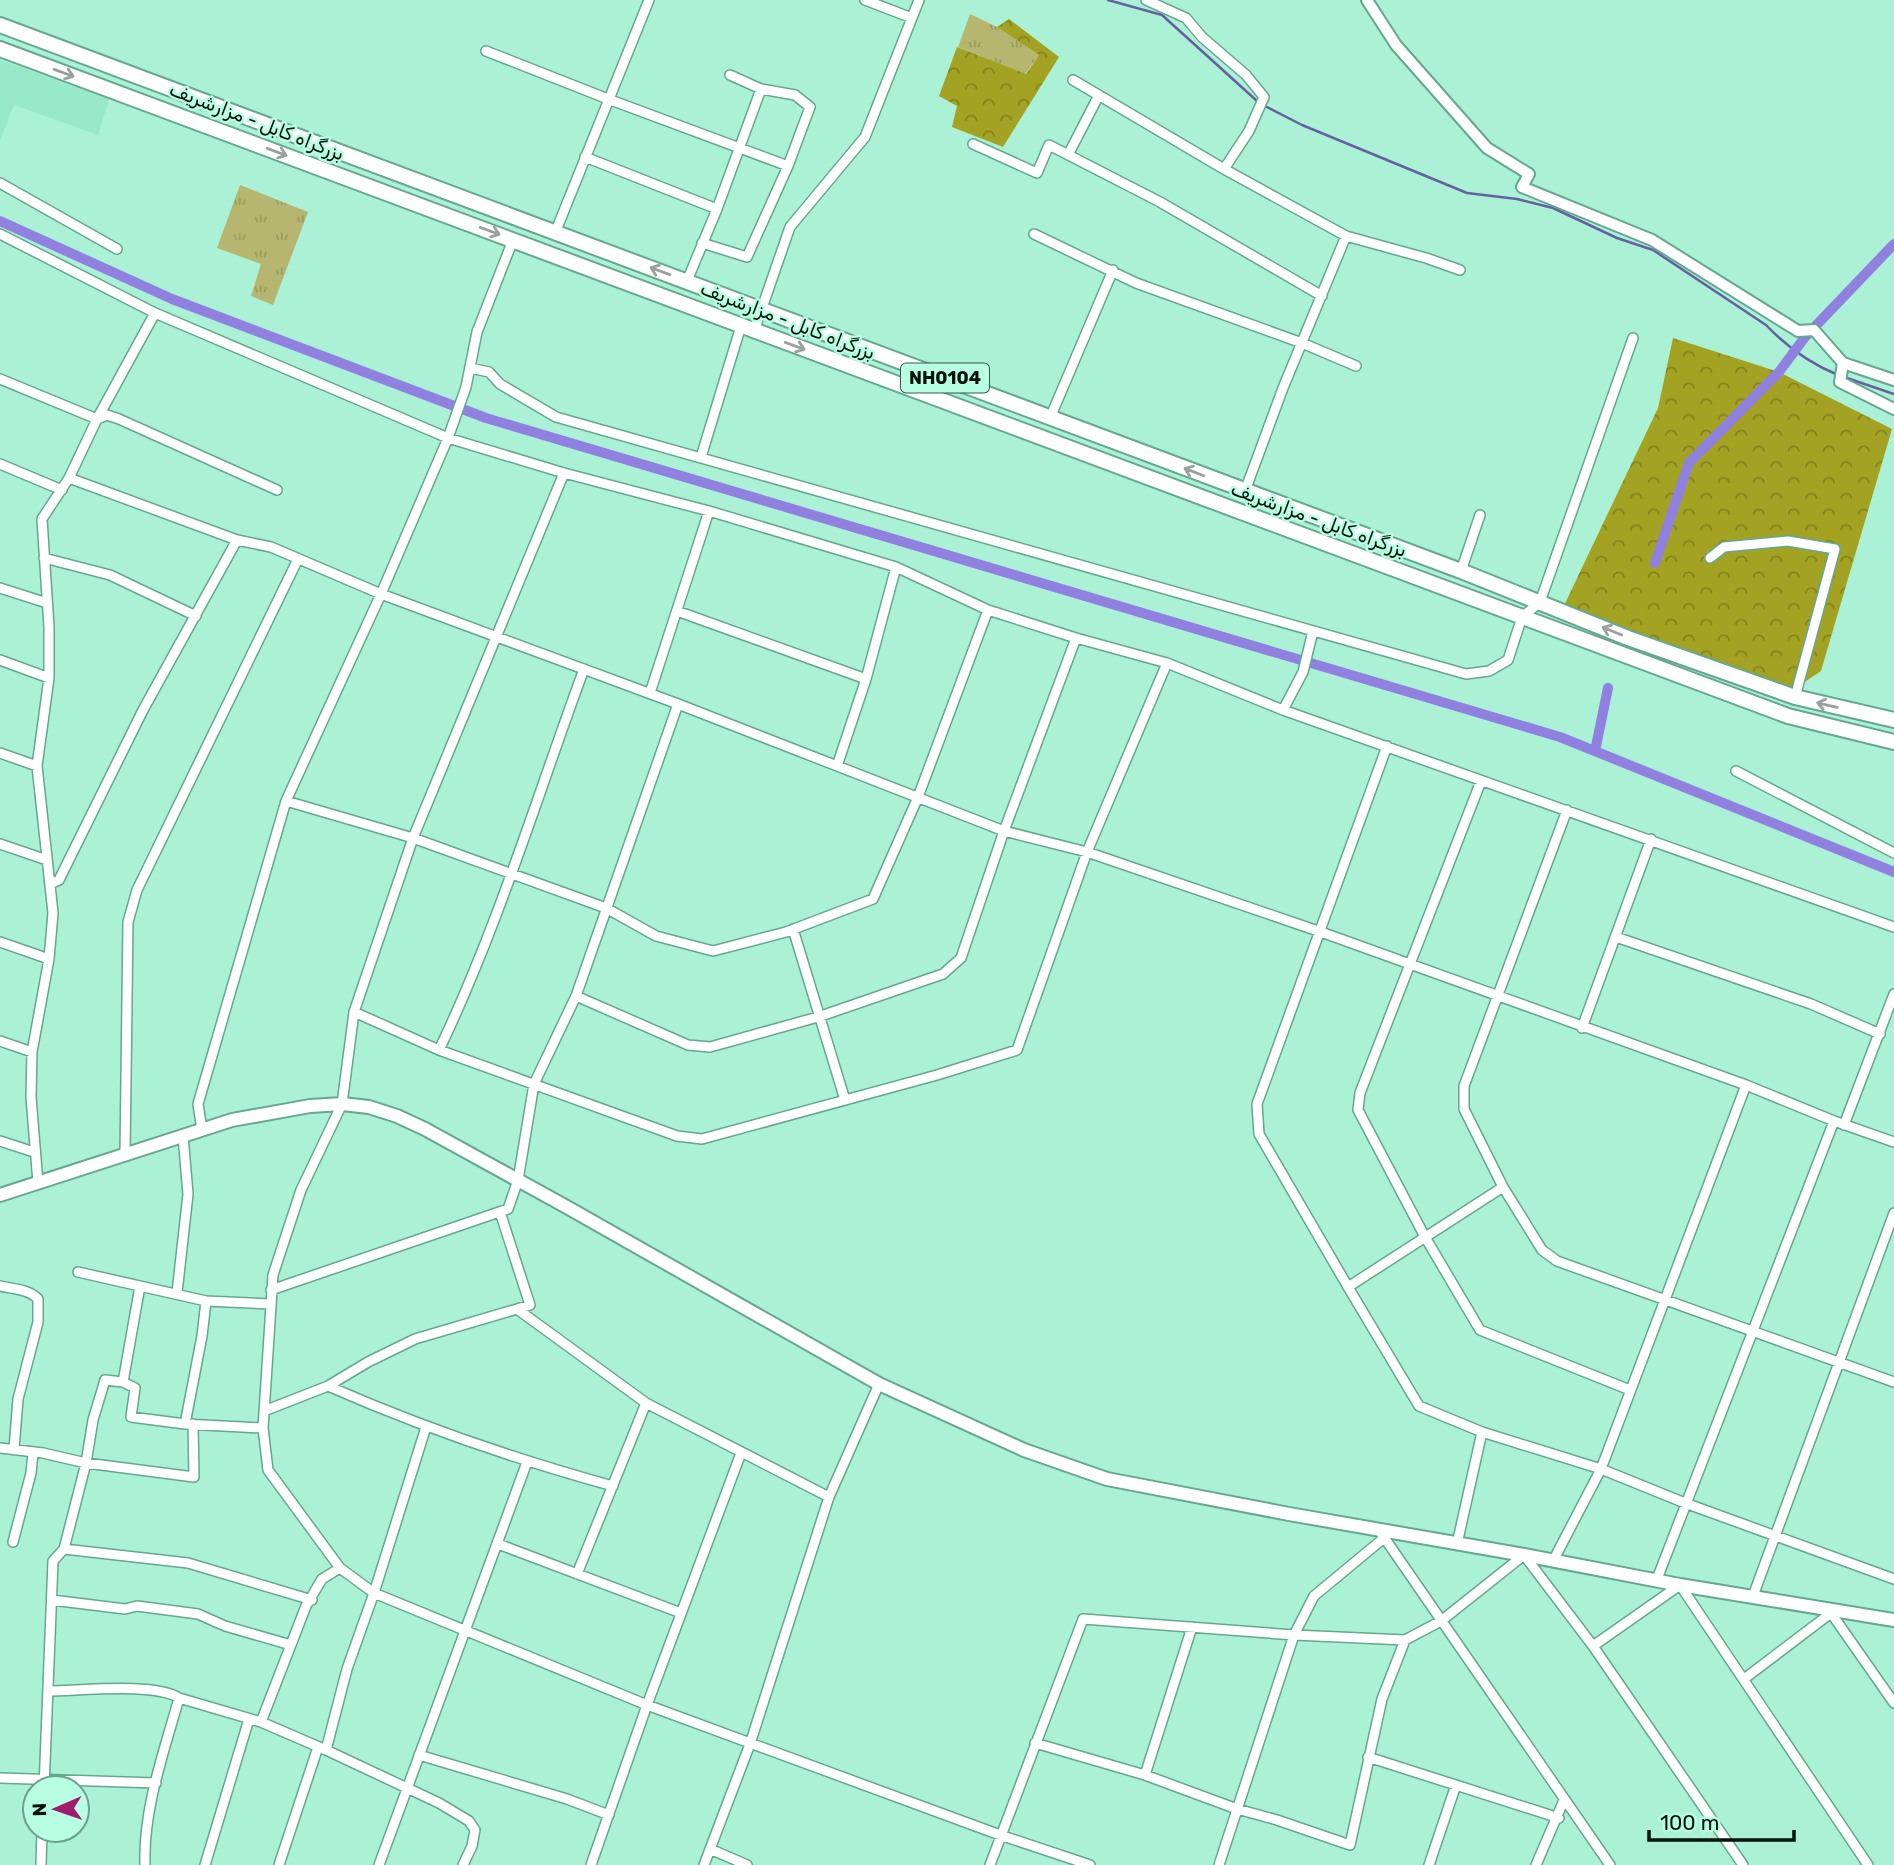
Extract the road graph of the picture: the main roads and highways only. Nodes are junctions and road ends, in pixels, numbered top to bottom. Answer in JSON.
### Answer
{"nodes":[{"id":1,"x":0,"y":25,"type":"edge"},
{"id":2,"x":0,"y":49,"type":"edge"},
{"id":3,"x":1894,"y":720,"type":"edge"},
{"id":4,"x":1894,"y":742,"type":"edge"},
{"id":5,"x":0,"y":1195,"type":"edge"},
{"id":6,"x":1894,"y":1620,"type":"edge"}],
"edges":[{"from":3,"to":1,"type":"highway","name":"بزرگراه کابل - مزارشریف","number":"NH0104","one_way":true},
{"from":2,"to":4,"type":"highway","name":"بزرگراه کابل - مزارشریف","number":"NH0104","one_way":true},
{"from":5,"to":6,"type":"main road"}]}
